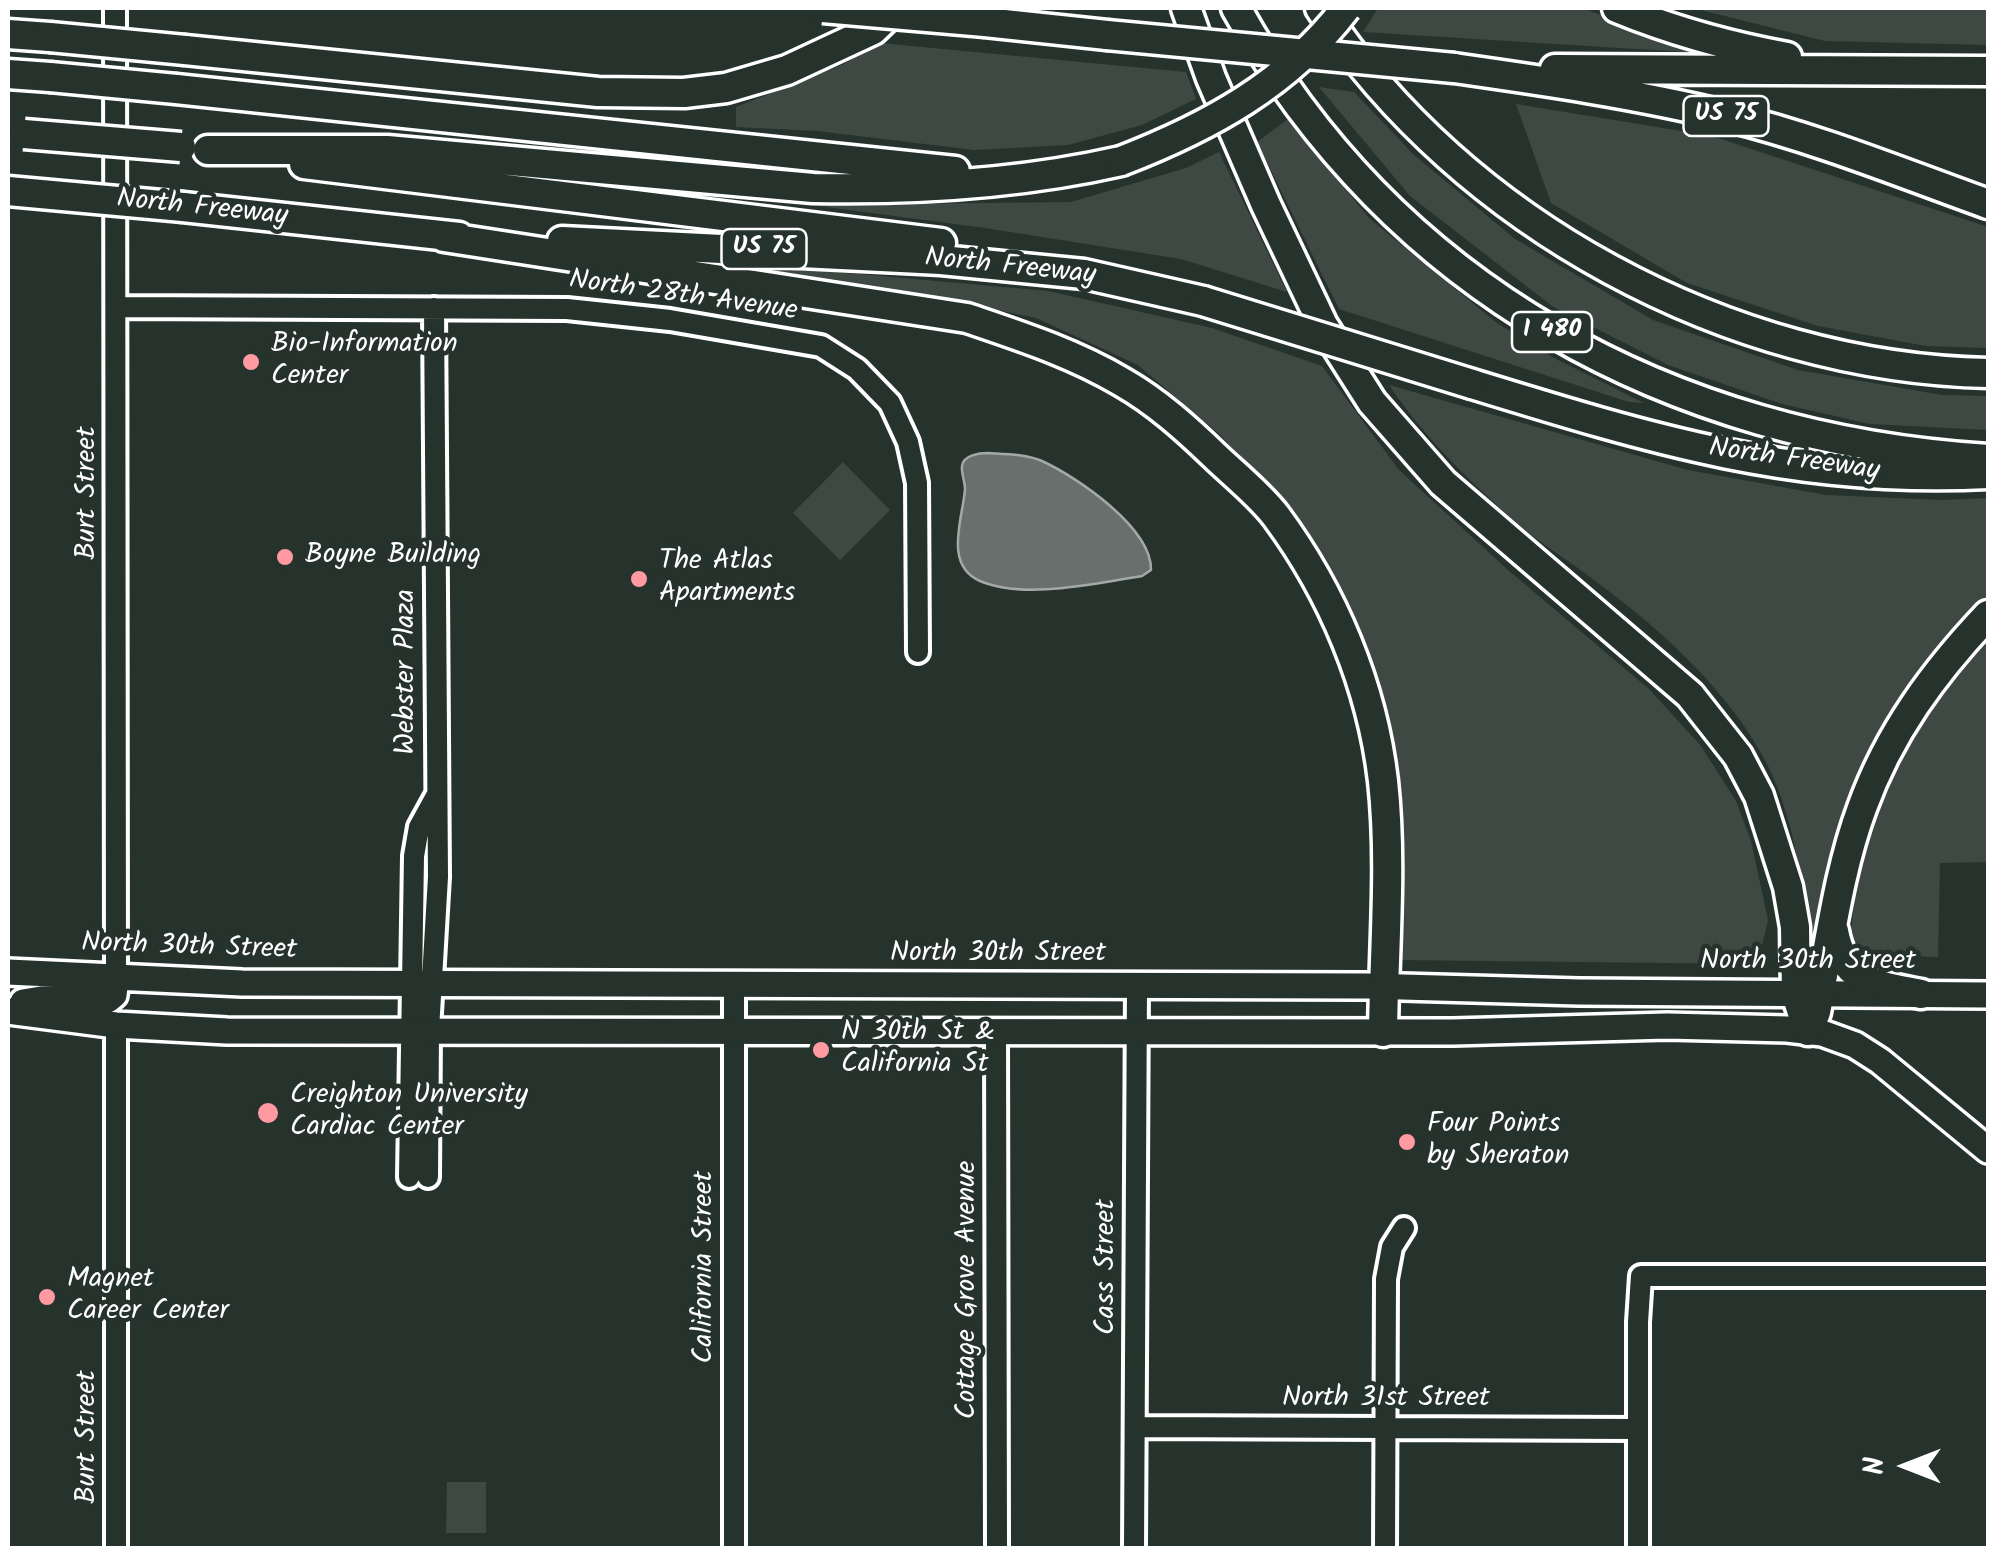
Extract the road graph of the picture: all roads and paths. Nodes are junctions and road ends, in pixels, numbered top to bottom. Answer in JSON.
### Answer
{"nodes":[{"id":1,"x":115,"y":8,"type":"edge"},
{"id":2,"x":823,"y":8,"type":"edge"},
{"id":3,"x":896,"y":8,"type":"edge"},
{"id":4,"x":1186,"y":8,"type":"edge"},
{"id":5,"x":1236,"y":8,"type":"edge"},
{"id":6,"x":1320,"y":8,"type":"edge"},
{"id":7,"x":1346,"y":8,"type":"edge"},
{"id":8,"x":1617,"y":8,"type":"edge"},
{"id":9,"x":8,"y":34,"type":"edge"},
{"id":10,"x":1454,"y":68,"type":"junction"},
{"id":11,"x":1872,"y":68,"type":"junction"},
{"id":12,"x":1988,"y":71,"type":"edge"},
{"id":13,"x":8,"y":74,"type":"edge"},
{"id":14,"x":16,"y":133,"type":"edge"},
{"id":15,"x":195,"y":148,"type":"junction"},
{"id":16,"x":1047,"y":174,"type":"junction"},
{"id":17,"x":8,"y":190,"type":"edge"},
{"id":18,"x":1988,"y":204,"type":"edge"},
{"id":19,"x":444,"y":237,"type":"junction"},
{"id":20,"x":1084,"y":274,"type":"junction"},
{"id":21,"x":118,"y":307,"type":"junction"},
{"id":22,"x":434,"y":308,"type":"junction"},
{"id":23,"x":1988,"y":374,"type":"edge"},
{"id":24,"x":1988,"y":459,"type":"edge"},
{"id":25,"x":1988,"y":474,"type":"edge"},
{"id":26,"x":1988,"y":615,"type":"edge"},
{"id":27,"x":918,"y":652,"type":"dead end"},
{"id":28,"x":1833,"y":924,"type":"junction"},
{"id":29,"x":8,"y":972,"type":"edge"},
{"id":30,"x":116,"y":979,"type":"junction"},
{"id":31,"x":421,"y":983,"type":"junction"},
{"id":32,"x":734,"y":985,"type":"junction"},
{"id":33,"x":1137,"y":985,"type":"junction"},
{"id":34,"x":1383,"y":986,"type":"junction"},
{"id":35,"x":1808,"y":994,"type":"junction"},
{"id":36,"x":1921,"y":994,"type":"junction"},
{"id":37,"x":1988,"y":995,"type":"edge"},
{"id":38,"x":8,"y":1008,"type":"edge"},
{"id":39,"x":116,"y":1026,"type":"junction"},
{"id":40,"x":420,"y":1030,"type":"junction"},
{"id":41,"x":1808,"y":1030,"type":"junction"},
{"id":42,"x":734,"y":1032,"type":"junction"},
{"id":43,"x":996,"y":1032,"type":"junction"},
{"id":44,"x":1137,"y":1032,"type":"junction"},
{"id":45,"x":1383,"y":1032,"type":"junction"},
{"id":46,"x":1988,"y":1150,"type":"edge"},
{"id":47,"x":419,"y":1177,"type":"dead end"},
{"id":48,"x":1404,"y":1228,"type":"dead end"},
{"id":49,"x":1988,"y":1276,"type":"edge"},
{"id":50,"x":1135,"y":1427,"type":"junction"},
{"id":51,"x":1386,"y":1427,"type":"junction"},
{"id":52,"x":1637,"y":1429,"type":"junction"},
{"id":53,"x":116,"y":1548,"type":"edge"},
{"id":54,"x":734,"y":1548,"type":"edge"},
{"id":55,"x":997,"y":1548,"type":"edge"},
{"id":56,"x":1134,"y":1548,"type":"edge"},
{"id":57,"x":1385,"y":1548,"type":"edge"},
{"id":58,"x":1638,"y":1548,"type":"edge"}],
"edges":[{"from":1,"to":21,"type":"street","name":"Burt Street"},
{"from":2,"to":10,"type":"highway","number":"US 75","bridge":true},
{"from":3,"to":9,"type":"highway","bridge":true},
{"from":4,"to":35,"type":"highway"},
{"from":5,"to":24,"type":"highway","number":"I 480"},
{"from":6,"to":23,"type":"highway"},
{"from":7,"to":16,"type":"highway","bridge":true},
{"from":8,"to":11,"type":"highway"},
{"from":10,"to":11,"type":"highway"},
{"from":10,"to":18,"type":"highway","number":"US 75"},
{"from":11,"to":12,"type":"highway"},
{"from":13,"to":16,"type":"highway","bridge":true},
{"from":14,"to":15,"type":"highway","bridge":true},
{"from":15,"to":16,"type":"highway"},
{"from":15,"to":20,"type":"highway"},
{"from":17,"to":19,"type":"highway","name":"North Freeway","number":"US 75","bridge":true},
{"from":19,"to":20,"type":"highway","name":"North Freeway","number":"US 75"},
{"from":19,"to":34,"type":"highway"},
{"from":20,"to":25,"type":"highway","name":"North Freeway","number":"US 75","bridge":true},
{"from":21,"to":22,"type":"street","name":"North 28th Avenue"},
{"from":21,"to":30,"type":"street","name":"Burt Street"},
{"from":22,"to":27,"type":"street","name":"North 28th Avenue"},
{"from":22,"to":31,"type":"street","name":"Webster Plaza"},
{"from":26,"to":28,"type":"highway"},
{"from":28,"to":35,"type":"highway"},
{"from":28,"to":36,"type":"highway"},
{"from":29,"to":30,"type":"main road","name":"North 30th Street"},
{"from":30,"to":31,"type":"main road","name":"North 30th Street"},
{"from":30,"to":38,"type":"main road"},
{"from":31,"to":32,"type":"main road","name":"North 30th Street"},
{"from":31,"to":40,"type":"street","name":"Webster Plaza"},
{"from":32,"to":33,"type":"main road","name":"North 30th Street"},
{"from":32,"to":42,"type":"street","name":"California Street"},
{"from":33,"to":34,"type":"main road","name":"North 30th Street"},
{"from":33,"to":44,"type":"street","name":"Cass Street"},
{"from":34,"to":35,"type":"main road","name":"North 30th Street"},
{"from":34,"to":45,"type":"highway"},
{"from":35,"to":36,"type":"main road","name":"North 30th Street"},
{"from":35,"to":41,"type":"highway"},
{"from":36,"to":37,"type":"main road","name":"North 30th Street"},
{"from":38,"to":39,"type":"main road"},
{"from":39,"to":40,"type":"main road"},
{"from":39,"to":53,"type":"street","name":"Burt Street"},
{"from":40,"to":42,"type":"main road"},
{"from":40,"to":47,"type":"street","name":"Webster Plaza"},
{"from":41,"to":45,"type":"main road"},
{"from":41,"to":46,"type":"main road"},
{"from":42,"to":43,"type":"main road"},
{"from":42,"to":54,"type":"street","name":"California Street"},
{"from":43,"to":44,"type":"main road"},
{"from":43,"to":55,"type":"street","name":"Cottage Grove Avenue"},
{"from":44,"to":45,"type":"main road"},
{"from":44,"to":50,"type":"street","name":"Cass Street"},
{"from":48,"to":51,"type":"street"},
{"from":49,"to":52,"type":"street"},
{"from":50,"to":51,"type":"street","name":"North 31st Street"},
{"from":50,"to":56,"type":"street","name":"Cass Street"},
{"from":51,"to":52,"type":"street","name":"North 31st Street"},
{"from":51,"to":57,"type":"street"},
{"from":52,"to":58,"type":"street"}]}
